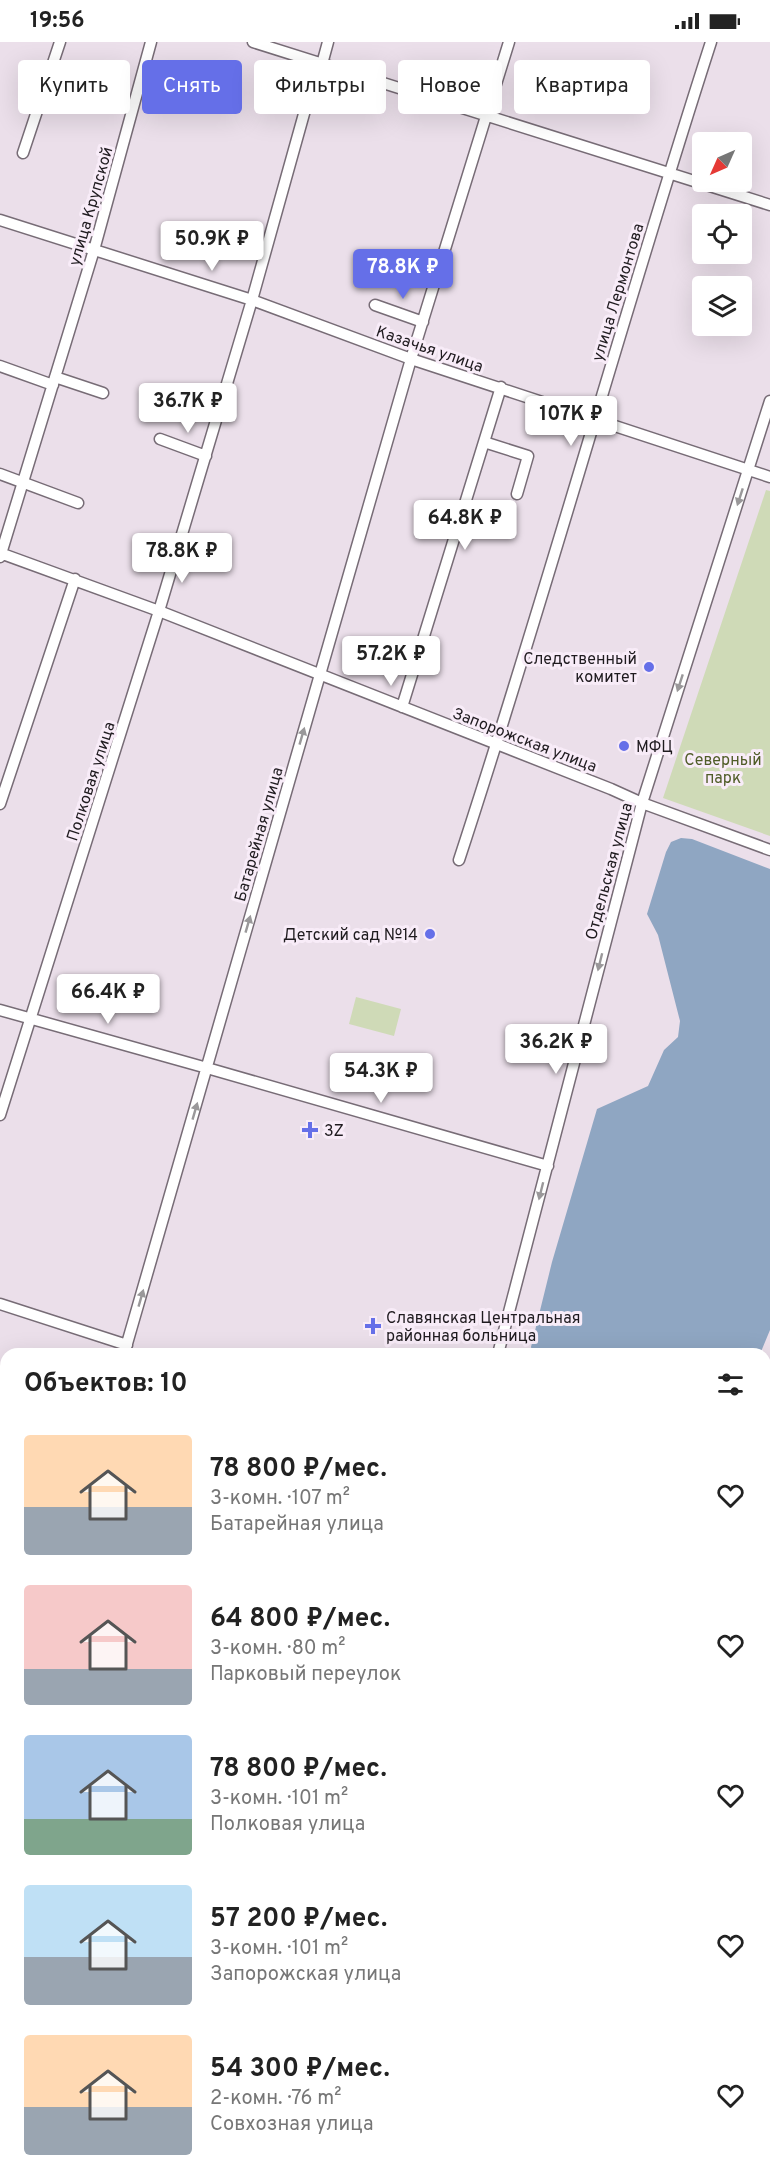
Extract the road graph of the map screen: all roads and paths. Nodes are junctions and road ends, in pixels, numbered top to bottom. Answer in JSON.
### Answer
{"nodes":[{"id":1,"x":60,"y":42,"type":"edge"},
{"id":2,"x":151,"y":42,"type":"edge"},
{"id":3,"x":254,"y":42,"type":"edge"},
{"id":4,"x":328,"y":42,"type":"edge"},
{"id":5,"x":509,"y":42,"type":"edge"},
{"id":6,"x":711,"y":42,"type":"edge"},
{"id":7,"x":310,"y":60,"type":"edge"},
{"id":8,"x":323,"y":60,"type":"edge"},
{"id":9,"x":386,"y":84,"type":"edge"},
{"id":10,"x":304,"y":114,"type":"edge"},
{"id":11,"x":485,"y":116,"type":"junction"},
{"id":12,"x":23,"y":153,"type":"dead end"},
{"id":13,"x":670,"y":174,"type":"junction"},
{"id":14,"x":770,"y":205,"type":"edge"},
{"id":15,"x":0,"y":220,"type":"edge"},
{"id":16,"x":94,"y":250,"type":"junction"},
{"id":17,"x":252,"y":300,"type":"junction"},
{"id":18,"x":375,"y":305,"type":"dead end"},
{"id":19,"x":423,"y":322,"type":"junction"},
{"id":20,"x":411,"y":359,"type":"junction"},
{"id":21,"x":0,"y":366,"type":"edge"},
{"id":22,"x":54,"y":381,"type":"junction"},
{"id":23,"x":501,"y":387,"type":"junction"},
{"id":24,"x":104,"y":393,"type":"dead end"},
{"id":25,"x":770,"y":401,"type":"edge"},
{"id":26,"x":595,"y":418,"type":"junction"},
{"id":27,"x":160,"y":439,"type":"dead end"},
{"id":28,"x":484,"y":442,"type":"junction"},
{"id":29,"x":206,"y":456,"type":"junction"},
{"id":30,"x":749,"y":470,"type":"junction"},
{"id":31,"x":0,"y":474,"type":"edge"},
{"id":32,"x":770,"y":477,"type":"edge"},
{"id":33,"x":23,"y":482,"type":"junction"},
{"id":34,"x":517,"y":494,"type":"dead end"},
{"id":35,"x":78,"y":503,"type":"dead end"},
{"id":36,"x":0,"y":555,"type":"edge"},
{"id":37,"x":75,"y":579,"type":"junction"},
{"id":38,"x":159,"y":611,"type":"junction"},
{"id":39,"x":320,"y":673,"type":"junction"},
{"id":40,"x":402,"y":707,"type":"junction"},
{"id":41,"x":497,"y":745,"type":"junction"},
{"id":42,"x":642,"y":803,"type":"junction"},
{"id":43,"x":0,"y":804,"type":"edge"},
{"id":44,"x":770,"y":850,"type":"edge"},
{"id":45,"x":459,"y":860,"type":"dead end"},
{"id":46,"x":0,"y":1010,"type":"edge"},
{"id":47,"x":30,"y":1019,"type":"junction"},
{"id":48,"x":207,"y":1068,"type":"junction"},
{"id":49,"x":0,"y":1115,"type":"edge"},
{"id":50,"x":548,"y":1166,"type":"junction"},
{"id":51,"x":0,"y":1304,"type":"edge"},
{"id":52,"x":120,"y":1348,"type":"edge"},
{"id":53,"x":126,"y":1348,"type":"edge"},
{"id":54,"x":500,"y":1348,"type":"edge"}],
"edges":[{"from":1,"to":12,"type":"street"},
{"from":2,"to":16,"type":"street","name":"улица Крупской"},
{"from":3,"to":7,"type":"street"},
{"from":4,"to":8,"type":"street","name":"Полковая улица"},
{"from":5,"to":11,"type":"street","name":"Батарейная улица"},
{"from":6,"to":13,"type":"street","name":"улица Лермонтова"},
{"from":9,"to":11,"type":"street"},
{"from":10,"to":17,"type":"street","name":"Полковая улица"},
{"from":11,"to":13,"type":"street"},
{"from":11,"to":19,"type":"street","name":"Батарейная улица"},
{"from":13,"to":14,"type":"street"},
{"from":13,"to":26,"type":"street","name":"улица Лермонтова"},
{"from":15,"to":16,"type":"street","name":"Казачья улица"},
{"from":16,"to":17,"type":"street","name":"Казачья улица"},
{"from":16,"to":22,"type":"street","name":"улица Крупской"},
{"from":17,"to":20,"type":"street","name":"Казачья улица"},
{"from":17,"to":29,"type":"street","name":"Полковая улица"},
{"from":18,"to":19,"type":"street"},
{"from":19,"to":20,"type":"street","name":"Батарейная улица"},
{"from":20,"to":23,"type":"street","name":"Казачья улица"},
{"from":20,"to":39,"type":"street","name":"Батарейная улица"},
{"from":21,"to":22,"type":"street"},
{"from":22,"to":24,"type":"street"},
{"from":22,"to":33,"type":"street","name":"улица Крупской"},
{"from":23,"to":26,"type":"street","name":"Казачья улица"},
{"from":23,"to":28,"type":"street"},
{"from":25,"to":30,"type":"street","name":"Отдельская улица"},
{"from":26,"to":30,"type":"street","name":"Казачья улица"},
{"from":26,"to":41,"type":"street","name":"улица Лермонтова"},
{"from":27,"to":29,"type":"street"},
{"from":28,"to":34,"type":"street"},
{"from":28,"to":40,"type":"street"},
{"from":29,"to":38,"type":"street","name":"Полковая улица"},
{"from":30,"to":32,"type":"street","name":"Казачья улица"},
{"from":30,"to":42,"type":"street","name":"Отдельская улица","one_way":true},
{"from":31,"to":33,"type":"street"},
{"from":33,"to":35,"type":"street"},
{"from":33,"to":36,"type":"street","name":"улица Крупской"},
{"from":36,"to":37,"type":"street","name":"Запорожская улица"},
{"from":37,"to":38,"type":"street","name":"Запорожская улица"},
{"from":37,"to":43,"type":"street"},
{"from":38,"to":39,"type":"street","name":"Запорожская улица"},
{"from":38,"to":47,"type":"street","name":"Полковая улица"},
{"from":39,"to":40,"type":"street","name":"Запорожская улица"},
{"from":48,"to":39,"type":"street","name":"Батарейная улица","one_way":true},
{"from":40,"to":41,"type":"street","name":"Запорожская улица"},
{"from":41,"to":42,"type":"street","name":"Запорожская улица"},
{"from":41,"to":45,"type":"street","name":"улица Лермонтова"},
{"from":42,"to":44,"type":"street","name":"Запорожская улица"},
{"from":42,"to":50,"type":"street","name":"Отдельская улица","one_way":true},
{"from":46,"to":47,"type":"street"},
{"from":47,"to":48,"type":"street"},
{"from":47,"to":49,"type":"street","name":"Полковая улица"},
{"from":48,"to":50,"type":"street"},
{"from":53,"to":48,"type":"street","name":"Батарейная улица","one_way":true},
{"from":50,"to":54,"type":"street","name":"Отдельская улица","one_way":true},
{"from":51,"to":52,"type":"street"}]}
